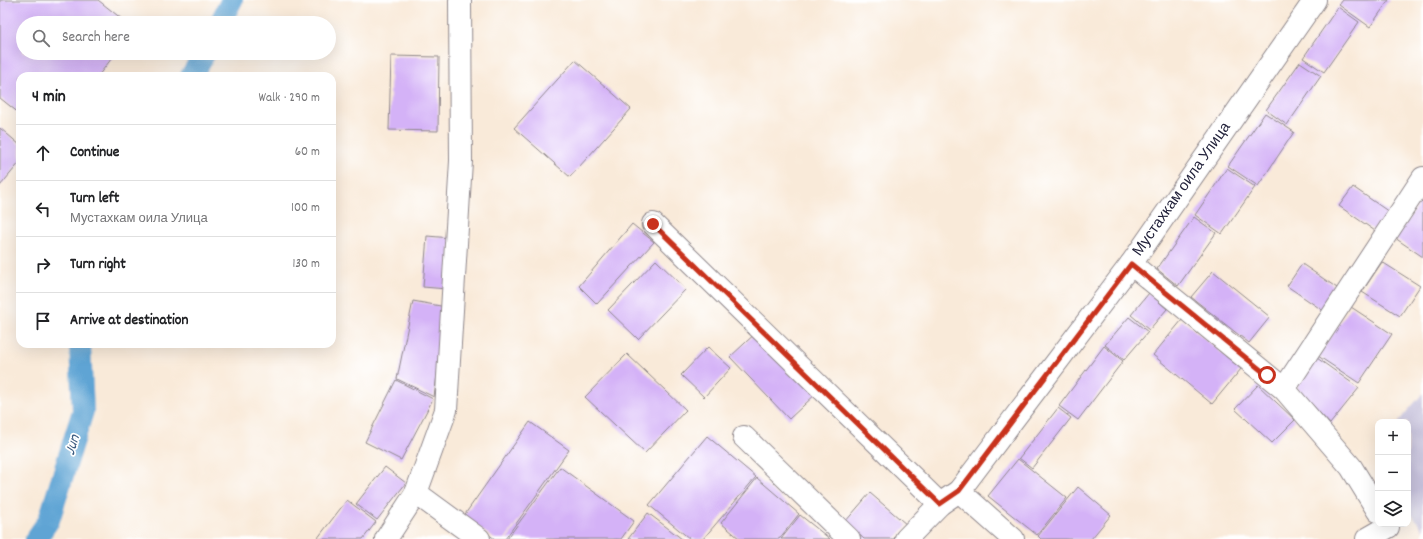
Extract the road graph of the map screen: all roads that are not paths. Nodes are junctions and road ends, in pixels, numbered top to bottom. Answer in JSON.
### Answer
{"nodes":[{"id":1,"x":460,"y":0,"type":"edge"},
{"id":2,"x":1315,"y":0,"type":"edge"},
{"id":3,"x":1423,"y":178,"type":"edge"},
{"id":4,"x":653,"y":224,"type":"dead end"},
{"id":5,"x":1131,"y":264,"type":"junction"},
{"id":6,"x":1284,"y":389,"type":"junction"},
{"id":7,"x":744,"y":437,"type":"dead end"},
{"id":8,"x":959,"y":491,"type":"junction"},
{"id":9,"x":416,"y":493,"type":"junction"},
{"id":10,"x":940,"y":504,"type":"junction"},
{"id":11,"x":1375,"y":505,"type":"edge"},
{"id":12,"x":1385,"y":527,"type":"edge"},
{"id":13,"x":386,"y":539,"type":"edge"},
{"id":14,"x":479,"y":539,"type":"edge"},
{"id":15,"x":849,"y":539,"type":"edge"},
{"id":16,"x":906,"y":539,"type":"edge"},
{"id":17,"x":1014,"y":539,"type":"edge"},
{"id":18,"x":1367,"y":539,"type":"edge"}],
"edges":[{"from":1,"to":9,"type":"street"},
{"from":2,"to":5,"type":"street","name":"Мустахкам оила Улица"},
{"from":3,"to":6,"type":"street"},
{"from":4,"to":10,"type":"street"},
{"from":5,"to":6,"type":"street"},
{"from":5,"to":8,"type":"street","name":"Мустахкам оила Улица"},
{"from":6,"to":11,"type":"street"},
{"from":7,"to":15,"type":"street"},
{"from":8,"to":10,"type":"street","name":"Мустахкам оила Улица"},
{"from":8,"to":17,"type":"street"},
{"from":9,"to":13,"type":"street"},
{"from":9,"to":14,"type":"street"},
{"from":10,"to":16,"type":"street","name":"Мустахкам оила Улица"},
{"from":12,"to":18,"type":"street"}]}
